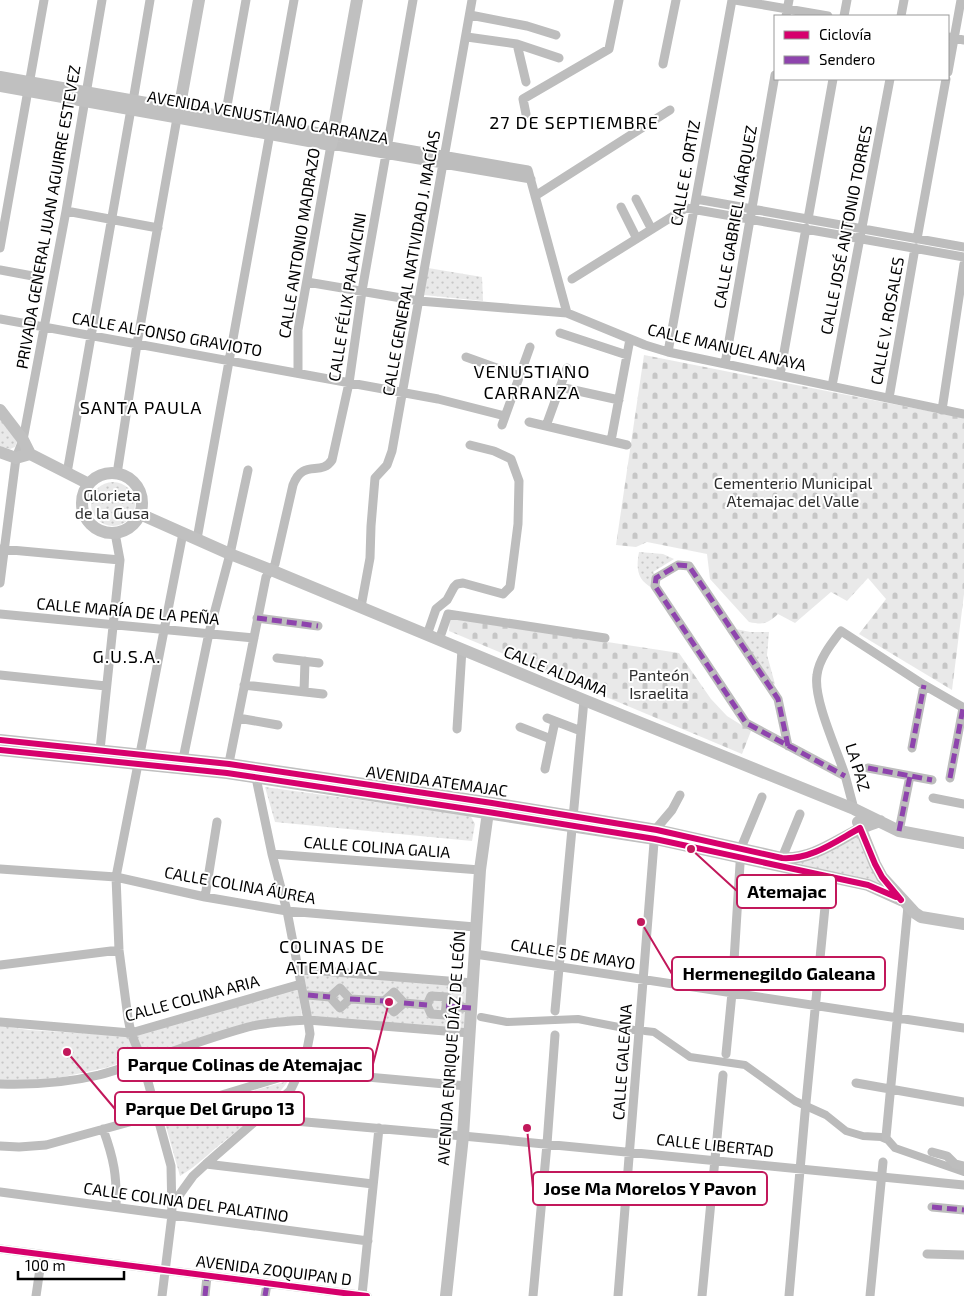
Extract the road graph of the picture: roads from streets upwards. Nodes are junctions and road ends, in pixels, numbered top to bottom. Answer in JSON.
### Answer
{"nodes":[{"id":1,"x":44,"y":0,"type":"edge"},
{"id":2,"x":102,"y":0,"type":"edge"},
{"id":3,"x":150,"y":0,"type":"edge"},
{"id":4,"x":198,"y":0,"type":"edge"},
{"id":5,"x":246,"y":0,"type":"edge"},
{"id":6,"x":294,"y":0,"type":"edge"},
{"id":7,"x":357,"y":0,"type":"edge"},
{"id":8,"x":413,"y":0,"type":"edge"},
{"id":9,"x":472,"y":0,"type":"edge"},
{"id":10,"x":619,"y":0,"type":"edge"},
{"id":11,"x":676,"y":0,"type":"edge"},
{"id":12,"x":734,"y":0,"type":"edge"},
{"id":13,"x":847,"y":0,"type":"edge"},
{"id":14,"x":904,"y":0,"type":"edge"},
{"id":15,"x":961,"y":0,"type":"edge"},
{"id":16,"x":787,"y":8,"type":"edge"},
{"id":17,"x":823,"y":15,"type":"edge"},
{"id":18,"x":844,"y":15,"type":"edge"},
{"id":19,"x":901,"y":15,"type":"edge"},
{"id":20,"x":470,"y":16,"type":"junction"},
{"id":21,"x":556,"y":35,"type":"dead end"},
{"id":22,"x":467,"y":37,"type":"junction"},
{"id":23,"x":951,"y":38,"type":"edge"},
{"id":24,"x":964,"y":40,"type":"edge"},
{"id":25,"x":517,"y":44,"type":"junction"},
{"id":26,"x":559,"y":58,"type":"dead end"},
{"id":27,"x":949,"y":61,"type":"edge"},
{"id":28,"x":663,"y":64,"type":"dead end"},
{"id":29,"x":0,"y":77,"type":"edge"},
{"id":30,"x":774,"y":80,"type":"edge"},
{"id":31,"x":833,"y":80,"type":"edge"},
{"id":32,"x":890,"y":80,"type":"edge"},
{"id":33,"x":946,"y":80,"type":"edge"},
{"id":34,"x":526,"y":82,"type":"dead end"},
{"id":35,"x":0,"y":86,"type":"edge"},
{"id":36,"x":29,"y":87,"type":"junction"},
{"id":37,"x":85,"y":97,"type":"junction"},
{"id":38,"x":132,"y":105,"type":"junction"},
{"id":39,"x":670,"y":110,"type":"dead end"},
{"id":40,"x":178,"y":113,"type":"junction"},
{"id":41,"x":526,"y":114,"type":"dead end"},
{"id":42,"x":225,"y":117,"type":"junction"},
{"id":43,"x":271,"y":130,"type":"junction"},
{"id":44,"x":332,"y":140,"type":"junction"},
{"id":45,"x":387,"y":150,"type":"junction"},
{"id":46,"x":444,"y":160,"type":"junction"},
{"id":47,"x":535,"y":196,"type":"junction"},
{"id":48,"x":696,"y":199,"type":"junction"},
{"id":49,"x":636,"y":200,"type":"dead end"},
{"id":50,"x":620,"y":207,"type":"dead end"},
{"id":51,"x":694,"y":209,"type":"junction"},
{"id":52,"x":751,"y":209,"type":"junction"},
{"id":53,"x":66,"y":211,"type":"junction"},
{"id":54,"x":749,"y":218,"type":"junction"},
{"id":55,"x":112,"y":219,"type":"junction"},
{"id":56,"x":807,"y":223,"type":"junction"},
{"id":57,"x":158,"y":228,"type":"junction"},
{"id":58,"x":651,"y":228,"type":"junction"},
{"id":59,"x":862,"y":233,"type":"junction"},
{"id":60,"x":636,"y":237,"type":"junction"},
{"id":61,"x":917,"y":238,"type":"junction"},
{"id":62,"x":964,"y":247,"type":"edge"},
{"id":63,"x":0,"y":248,"type":"edge"},
{"id":64,"x":915,"y":248,"type":"junction"},
{"id":65,"x":964,"y":257,"type":"edge"},
{"id":66,"x":964,"y":264,"type":"edge"},
{"id":67,"x":0,"y":270,"type":"edge"},
{"id":68,"x":38,"y":277,"type":"dead end"},
{"id":69,"x":572,"y":279,"type":"dead end"},
{"id":70,"x":307,"y":282,"type":"junction"},
{"id":71,"x":362,"y":291,"type":"junction"},
{"id":72,"x":419,"y":300,"type":"junction"},
{"id":73,"x":567,"y":313,"type":"junction"},
{"id":74,"x":0,"y":319,"type":"edge"},
{"id":75,"x":45,"y":327,"type":"junction"},
{"id":76,"x":560,"y":333,"type":"dead end"},
{"id":77,"x":91,"y":336,"type":"junction"},
{"id":78,"x":630,"y":339,"type":"junction"},
{"id":79,"x":137,"y":344,"type":"junction"},
{"id":80,"x":530,"y":347,"type":"dead end"},
{"id":81,"x":668,"y":352,"type":"junction"},
{"id":82,"x":627,"y":355,"type":"junction"},
{"id":83,"x":466,"y":357,"type":"dead end"},
{"id":84,"x":230,"y":361,"type":"junction"},
{"id":85,"x":725,"y":364,"type":"junction"},
{"id":86,"x":567,"y":368,"type":"dead end"},
{"id":87,"x":298,"y":373,"type":"junction"},
{"id":88,"x":780,"y":375,"type":"junction"},
{"id":89,"x":519,"y":376,"type":"junction"},
{"id":90,"x":349,"y":383,"type":"junction"},
{"id":91,"x":832,"y":386,"type":"junction"},
{"id":92,"x":560,"y":387,"type":"junction"},
{"id":93,"x":403,"y":392,"type":"junction"},
{"id":94,"x":889,"y":398,"type":"junction"},
{"id":95,"x":619,"y":400,"type":"junction"},
{"id":96,"x":0,"y":410,"type":"edge"},
{"id":97,"x":942,"y":410,"type":"junction"},
{"id":98,"x":964,"y":414,"type":"edge"},
{"id":99,"x":529,"y":422,"type":"dead end"},
{"id":100,"x":546,"y":426,"type":"junction"},
{"id":101,"x":24,"y":440,"type":"junction"},
{"id":102,"x":611,"y":441,"type":"junction"},
{"id":103,"x":627,"y":445,"type":"dead end"},
{"id":104,"x":470,"y":446,"type":"dead end"},
{"id":105,"x":0,"y":452,"type":"edge"},
{"id":106,"x":30,"y":454,"type":"junction"},
{"id":107,"x":16,"y":458,"type":"junction"},
{"id":108,"x":248,"y":470,"type":"dead end"},
{"id":109,"x":67,"y":473,"type":"junction"},
{"id":110,"x":117,"y":474,"type":"junction"},
{"id":111,"x":89,"y":484,"type":"junction"},
{"id":112,"x":140,"y":514,"type":"junction"},
{"id":113,"x":115,"y":533,"type":"junction"},
{"id":114,"x":183,"y":533,"type":"junction"},
{"id":115,"x":198,"y":539,"type":"junction"},
{"id":116,"x":2,"y":549,"type":"edge"},
{"id":117,"x":230,"y":554,"type":"junction"},
{"id":118,"x":120,"y":560,"type":"junction"},
{"id":119,"x":271,"y":570,"type":"junction"},
{"id":120,"x":0,"y":583,"type":"edge"},
{"id":121,"x":361,"y":607,"type":"junction"},
{"id":122,"x":0,"y":614,"type":"edge"},
{"id":123,"x":258,"y":618,"type":"junction"},
{"id":124,"x":113,"y":624,"type":"junction"},
{"id":125,"x":318,"y":626,"type":"dead end"},
{"id":126,"x":164,"y":628,"type":"junction"},
{"id":127,"x":209,"y":633,"type":"junction"},
{"id":128,"x":433,"y":637,"type":"junction"},
{"id":129,"x":254,"y":638,"type":"junction"},
{"id":130,"x":605,"y":638,"type":"dead end"},
{"id":131,"x":462,"y":649,"type":"junction"},
{"id":132,"x":277,"y":658,"type":"dead end"},
{"id":133,"x":305,"y":661,"type":"junction"},
{"id":134,"x":319,"y":663,"type":"dead end"},
{"id":135,"x":0,"y":675,"type":"edge"},
{"id":136,"x":244,"y":685,"type":"junction"},
{"id":137,"x":924,"y":685,"type":"junction"},
{"id":138,"x":106,"y":686,"type":"junction"},
{"id":139,"x":304,"y":692,"type":"junction"},
{"id":140,"x":323,"y":694,"type":"dead end"},
{"id":141,"x":584,"y":700,"type":"junction"},
{"id":142,"x":964,"y":708,"type":"edge"},
{"id":143,"x":238,"y":718,"type":"junction"},
{"id":144,"x":278,"y":725,"type":"dead end"},
{"id":145,"x":520,"y":726,"type":"dead end"},
{"id":146,"x":457,"y":728,"type":"dead end"},
{"id":147,"x":581,"y":731,"type":"junction"},
{"id":148,"x":551,"y":739,"type":"junction"},
{"id":149,"x":0,"y":740,"type":"edge"},
{"id":150,"x":788,"y":746,"type":"junction"},
{"id":151,"x":912,"y":748,"type":"dead end"},
{"id":152,"x":0,"y":750,"type":"edge"},
{"id":153,"x":100,"y":750,"type":"junction"},
{"id":154,"x":138,"y":759,"type":"junction"},
{"id":155,"x":183,"y":759,"type":"junction"},
{"id":156,"x":868,"y":768,"type":"dead end"},
{"id":157,"x":228,"y":769,"type":"junction"},
{"id":158,"x":545,"y":769,"type":"dead end"},
{"id":159,"x":255,"y":773,"type":"junction"},
{"id":160,"x":845,"y":776,"type":"junction"},
{"id":161,"x":910,"y":776,"type":"junction"},
{"id":162,"x":950,"y":778,"type":"dead end"},
{"id":163,"x":932,"y":780,"type":"dead end"},
{"id":164,"x":680,"y":795,"type":"dead end"},
{"id":165,"x":762,"y":797,"type":"dead end"},
{"id":166,"x":933,"y":798,"type":"dead end"},
{"id":167,"x":964,"y":804,"type":"edge"},
{"id":168,"x":490,"y":808,"type":"junction"},
{"id":169,"x":854,"y":809,"type":"junction"},
{"id":170,"x":800,"y":814,"type":"dead end"},
{"id":171,"x":573,"y":821,"type":"junction"},
{"id":172,"x":217,"y":822,"type":"dead end"},
{"id":173,"x":880,"y":822,"type":"junction"},
{"id":174,"x":860,"y":828,"type":"junction"},
{"id":175,"x":899,"y":831,"type":"junction"},
{"id":176,"x":655,"y":834,"type":"junction"},
{"id":177,"x":964,"y":843,"type":"edge"},
{"id":178,"x":741,"y":853,"type":"junction"},
{"id":179,"x":272,"y":854,"type":"junction"},
{"id":180,"x":782,"y":858,"type":"junction"},
{"id":181,"x":0,"y":868,"type":"edge"},
{"id":182,"x":480,"y":870,"type":"junction"},
{"id":183,"x":828,"y":876,"type":"junction"},
{"id":184,"x":116,"y":878,"type":"junction"},
{"id":185,"x":204,"y":897,"type":"junction"},
{"id":186,"x":905,"y":903,"type":"junction"},
{"id":187,"x":287,"y":911,"type":"junction"},
{"id":188,"x":964,"y":924,"type":"edge"},
{"id":189,"x":475,"y":927,"type":"junction"},
{"id":190,"x":119,"y":950,"type":"junction"},
{"id":191,"x":475,"y":954,"type":"junction"},
{"id":192,"x":0,"y":965,"type":"edge"},
{"id":193,"x":559,"y":967,"type":"junction"},
{"id":194,"x":297,"y":969,"type":"junction"},
{"id":195,"x":644,"y":980,"type":"junction"},
{"id":196,"x":473,"y":983,"type":"junction"},
{"id":197,"x":301,"y":984,"type":"junction"},
{"id":198,"x":732,"y":993,"type":"junction"},
{"id":199,"x":308,"y":995,"type":"dead end"},
{"id":200,"x":330,"y":997,"type":"junction"},
{"id":201,"x":350,"y":998,"type":"junction"},
{"id":202,"x":384,"y":1001,"type":"junction"},
{"id":203,"x":404,"y":1003,"type":"junction"},
{"id":204,"x":427,"y":1005,"type":"junction"},
{"id":205,"x":446,"y":1006,"type":"junction"},
{"id":206,"x":815,"y":1006,"type":"junction"},
{"id":207,"x":472,"y":1008,"type":"junction"},
{"id":208,"x":555,"y":1011,"type":"dead end"},
{"id":209,"x":897,"y":1018,"type":"junction"},
{"id":210,"x":308,"y":1020,"type":"junction"},
{"id":211,"x":0,"y":1022,"type":"edge"},
{"id":212,"x":964,"y":1028,"type":"edge"},
{"id":213,"x":131,"y":1033,"type":"junction"},
{"id":214,"x":470,"y":1033,"type":"junction"},
{"id":215,"x":555,"y":1034,"type":"dead end"},
{"id":216,"x":726,"y":1054,"type":"dead end"},
{"id":217,"x":142,"y":1060,"type":"junction"},
{"id":218,"x":301,"y":1071,"type":"junction"},
{"id":219,"x":723,"y":1075,"type":"dead end"},
{"id":220,"x":856,"y":1083,"type":"dead end"},
{"id":221,"x":0,"y":1084,"type":"edge"},
{"id":222,"x":467,"y":1086,"type":"junction"},
{"id":223,"x":890,"y":1089,"type":"junction"},
{"id":224,"x":964,"y":1102,"type":"edge"},
{"id":225,"x":157,"y":1114,"type":"junction"},
{"id":226,"x":261,"y":1118,"type":"junction"},
{"id":227,"x":379,"y":1128,"type":"junction"},
{"id":228,"x":103,"y":1129,"type":"junction"},
{"id":229,"x":463,"y":1136,"type":"junction"},
{"id":230,"x":886,"y":1137,"type":"dead end"},
{"id":231,"x":547,"y":1144,"type":"junction"},
{"id":232,"x":0,"y":1146,"type":"edge"},
{"id":233,"x":630,"y":1152,"type":"junction"},
{"id":234,"x":932,"y":1152,"type":"dead end"},
{"id":235,"x":715,"y":1160,"type":"junction"},
{"id":236,"x":883,"y":1162,"type":"dead end"},
{"id":237,"x":206,"y":1164,"type":"junction"},
{"id":238,"x":964,"y":1166,"type":"edge"},
{"id":239,"x":800,"y":1169,"type":"junction"},
{"id":240,"x":882,"y":1177,"type":"junction"},
{"id":241,"x":373,"y":1184,"type":"junction"},
{"id":242,"x":964,"y":1185,"type":"edge"},
{"id":243,"x":0,"y":1192,"type":"edge"},
{"id":244,"x":172,"y":1205,"type":"junction"},
{"id":245,"x":932,"y":1207,"type":"dead end"},
{"id":246,"x":116,"y":1208,"type":"junction"},
{"id":247,"x":964,"y":1210,"type":"edge"},
{"id":248,"x":172,"y":1215,"type":"junction"},
{"id":249,"x":368,"y":1241,"type":"junction"},
{"id":250,"x":0,"y":1249,"type":"edge"},
{"id":251,"x":927,"y":1254,"type":"dead end"},
{"id":252,"x":42,"y":1255,"type":"junction"},
{"id":253,"x":964,"y":1255,"type":"edge"},
{"id":254,"x":165,"y":1270,"type":"junction"},
{"id":255,"x":207,"y":1276,"type":"junction"},
{"id":256,"x":267,"y":1284,"type":"junction"},
{"id":257,"x":362,"y":1295,"type":"edge"},
{"id":258,"x":36,"y":1296,"type":"edge"},
{"id":259,"x":162,"y":1296,"type":"edge"},
{"id":260,"x":205,"y":1296,"type":"edge"},
{"id":261,"x":265,"y":1296,"type":"edge"},
{"id":262,"x":367,"y":1296,"type":"edge"},
{"id":263,"x":446,"y":1296,"type":"edge"},
{"id":264,"x":532,"y":1296,"type":"edge"},
{"id":265,"x":618,"y":1296,"type":"edge"},
{"id":266,"x":702,"y":1296,"type":"edge"},
{"id":267,"x":789,"y":1296,"type":"edge"},
{"id":268,"x":870,"y":1296,"type":"edge"}],
"edges":[{"from":1,"to":36,"type":"street"},
{"from":2,"to":37,"type":"street","name":"PRIVADA GENERAL JUAN AGUIRRE ESTEVEZ"},
{"from":3,"to":38,"type":"street"},
{"from":4,"to":40,"type":"street"},
{"from":5,"to":42,"type":"street"},
{"from":6,"to":43,"type":"street"},
{"from":7,"to":44,"type":"street","name":"CALLE ANTONIO MADRAZO"},
{"from":8,"to":45,"type":"street","name":"CALLE FÉLIX PALAVICINI"},
{"from":9,"to":20,"type":"street","name":"CALLE GENERAL NATIVIDAD J. MACÍAS"},
{"from":10,"to":41,"type":"street"},
{"from":11,"to":28,"type":"street"},
{"from":12,"to":16,"type":"street"},
{"from":12,"to":48,"type":"street","name":"CALLE E. ORTIZ"},
{"from":13,"to":18,"type":"street"},
{"from":14,"to":19,"type":"street"},
{"from":15,"to":23,"type":"street"},
{"from":16,"to":17,"type":"street"},
{"from":20,"to":21,"type":"street"},
{"from":20,"to":22,"type":"street","name":"CALLE GENERAL NATIVIDAD J. MACÍAS"},
{"from":22,"to":25,"type":"street"},
{"from":22,"to":46,"type":"street","name":"CALLE GENERAL NATIVIDAD J. MACÍAS"},
{"from":23,"to":24,"type":"street"},
{"from":23,"to":27,"type":"street"},
{"from":25,"to":26,"type":"street"},
{"from":25,"to":34,"type":"street"},
{"from":29,"to":36,"type":"street","name":"AVENIDA VENUSTIANO CARRANZA"},
{"from":30,"to":52,"type":"street","name":"CALLE GABRIEL MÁRQUEZ"},
{"from":31,"to":56,"type":"street"},
{"from":32,"to":59,"type":"street","name":"CALLE JOSÉ ANTONIO TORRES"},
{"from":33,"to":61,"type":"street","name":"CALLE V. ROSALES"},
{"from":35,"to":36,"type":"street","name":"AVENIDA VENUSTIANO CARRANZA"},
{"from":36,"to":37,"type":"street","name":"AVENIDA VENUSTIANO CARRANZA"},
{"from":36,"to":63,"type":"street"},
{"from":37,"to":38,"type":"street","name":"AVENIDA VENUSTIANO CARRANZA"},
{"from":37,"to":53,"type":"street","name":"PRIVADA GENERAL JUAN AGUIRRE ESTEVEZ"},
{"from":38,"to":40,"type":"street","name":"AVENIDA VENUSTIANO CARRANZA"},
{"from":38,"to":55,"type":"street"},
{"from":39,"to":47,"type":"street"},
{"from":40,"to":42,"type":"street","name":"AVENIDA VENUSTIANO CARRANZA"},
{"from":40,"to":43,"type":"street","name":"AVENIDA VENUSTIANO CARRANZA"},
{"from":40,"to":57,"type":"street"},
{"from":42,"to":43,"type":"street","name":"AVENIDA VENUSTIANO CARRANZA"},
{"from":43,"to":44,"type":"street","name":"AVENIDA VENUSTIANO CARRANZA"},
{"from":43,"to":84,"type":"street"},
{"from":44,"to":45,"type":"street","name":"AVENIDA VENUSTIANO CARRANZA"},
{"from":44,"to":70,"type":"street","name":"CALLE ANTONIO MADRAZO"},
{"from":45,"to":46,"type":"street","name":"AVENIDA VENUSTIANO CARRANZA"},
{"from":45,"to":71,"type":"street","name":"CALLE FÉLIX PALAVICINI"},
{"from":46,"to":47,"type":"street","name":"AVENIDA VENUSTIANO CARRANZA"},
{"from":46,"to":72,"type":"street","name":"CALLE GENERAL NATIVIDAD J. MACÍAS"},
{"from":47,"to":73,"type":"street"},
{"from":48,"to":51,"type":"street","name":"CALLE E. ORTIZ"},
{"from":48,"to":52,"type":"street"},
{"from":49,"to":58,"type":"street"},
{"from":50,"to":60,"type":"street"},
{"from":51,"to":54,"type":"street"},
{"from":51,"to":58,"type":"street"},
{"from":51,"to":81,"type":"street","name":"CALLE E. ORTIZ"},
{"from":52,"to":54,"type":"street","name":"CALLE GABRIEL MÁRQUEZ"},
{"from":52,"to":56,"type":"street"},
{"from":53,"to":55,"type":"street"},
{"from":53,"to":75,"type":"street","name":"PRIVADA GENERAL JUAN AGUIRRE ESTEVEZ"},
{"from":54,"to":56,"type":"street"},
{"from":54,"to":85,"type":"street","name":"CALLE GABRIEL MÁRQUEZ"},
{"from":55,"to":57,"type":"street"},
{"from":55,"to":77,"type":"street"},
{"from":56,"to":59,"type":"street"},
{"from":56,"to":88,"type":"street"},
{"from":57,"to":79,"type":"street"},
{"from":58,"to":60,"type":"street"},
{"from":59,"to":61,"type":"street"},
{"from":59,"to":64,"type":"street"},
{"from":59,"to":91,"type":"street","name":"CALLE JOSÉ ANTONIO TORRES"},
{"from":60,"to":69,"type":"street"},
{"from":61,"to":62,"type":"street"},
{"from":64,"to":65,"type":"street"},
{"from":64,"to":94,"type":"street","name":"CALLE V. ROSALES"},
{"from":66,"to":97,"type":"street"},
{"from":67,"to":68,"type":"street"},
{"from":70,"to":71,"type":"street","name":"CALLE MANUEL ANAYA"},
{"from":70,"to":87,"type":"street","name":"CALLE ANTONIO MADRAZO"},
{"from":71,"to":72,"type":"street","name":"CALLE MANUEL ANAYA"},
{"from":71,"to":90,"type":"street","name":"CALLE FÉLIX PALAVICINI"},
{"from":72,"to":73,"type":"street","name":"CALLE MANUEL ANAYA"},
{"from":72,"to":93,"type":"street","name":"CALLE GENERAL NATIVIDAD J. MACÍAS"},
{"from":73,"to":78,"type":"street","name":"CALLE MANUEL ANAYA"},
{"from":74,"to":75,"type":"street","name":"CALLE ALFONSO GRAVIOTO"},
{"from":75,"to":77,"type":"street","name":"CALLE ALFONSO GRAVIOTO"},
{"from":75,"to":101,"type":"street","name":"PRIVADA GENERAL JUAN AGUIRRE ESTEVEZ"},
{"from":76,"to":82,"type":"street"},
{"from":77,"to":79,"type":"street","name":"CALLE ALFONSO GRAVIOTO"},
{"from":77,"to":109,"type":"street"},
{"from":78,"to":81,"type":"street","name":"CALLE MANUEL ANAYA"},
{"from":78,"to":82,"type":"street"},
{"from":79,"to":84,"type":"street","name":"CALLE ALFONSO GRAVIOTO"},
{"from":79,"to":110,"type":"street"},
{"from":80,"to":89,"type":"street","name":"CALLE ALFONSO GRAVIOTO"},
{"from":81,"to":85,"type":"street","name":"CALLE MANUEL ANAYA"},
{"from":82,"to":95,"type":"street"},
{"from":83,"to":89,"type":"street"},
{"from":84,"to":87,"type":"street","name":"CALLE ALFONSO GRAVIOTO"},
{"from":84,"to":115,"type":"street"},
{"from":85,"to":88,"type":"street","name":"CALLE MANUEL ANAYA"},
{"from":86,"to":92,"type":"street"},
{"from":87,"to":90,"type":"street","name":"CALLE ALFONSO GRAVIOTO"},
{"from":88,"to":91,"type":"street","name":"CALLE MANUEL ANAYA"},
{"from":89,"to":93,"type":"street","name":"CALLE ALFONSO GRAVIOTO"},
{"from":90,"to":93,"type":"street","name":"CALLE ALFONSO GRAVIOTO"},
{"from":90,"to":119,"type":"street","name":"CALLE FÉLIX PALAVICINI"},
{"from":91,"to":94,"type":"street","name":"CALLE MANUEL ANAYA"},
{"from":92,"to":95,"type":"street"},
{"from":92,"to":100,"type":"street"},
{"from":93,"to":121,"type":"street","name":"CALLE GENERAL NATIVIDAD J. MACÍAS"},
{"from":94,"to":97,"type":"street","name":"CALLE MANUEL ANAYA"},
{"from":95,"to":102,"type":"street"},
{"from":96,"to":101,"type":"street"},
{"from":97,"to":98,"type":"street","name":"CALLE MANUEL ANAYA"},
{"from":99,"to":100,"type":"street"},
{"from":100,"to":102,"type":"street"},
{"from":101,"to":106,"type":"street"},
{"from":101,"to":107,"type":"street","name":"PRIVADA GENERAL JUAN AGUIRRE ESTEVEZ"},
{"from":102,"to":103,"type":"street"},
{"from":104,"to":128,"type":"street"},
{"from":105,"to":107,"type":"street"},
{"from":106,"to":107,"type":"street"},
{"from":106,"to":109,"type":"street"},
{"from":107,"to":116,"type":"street","name":"PRIVADA GENERAL JUAN AGUIRRE ESTEVEZ"},
{"from":108,"to":117,"type":"street"},
{"from":109,"to":111,"type":"street"},
{"from":110,"to":111,"type":"street"},
{"from":110,"to":112,"type":"street"},
{"from":111,"to":113,"type":"street"},
{"from":112,"to":113,"type":"street"},
{"from":112,"to":114,"type":"street","name":"CALLE ALDAMA"},
{"from":113,"to":118,"type":"street"},
{"from":114,"to":115,"type":"street","name":"CALLE ALDAMA"},
{"from":114,"to":126,"type":"street"},
{"from":115,"to":117,"type":"street","name":"CALLE ALDAMA"},
{"from":116,"to":118,"type":"street"},
{"from":116,"to":120,"type":"street","name":"PRIVADA GENERAL JUAN AGUIRRE ESTEVEZ"},
{"from":117,"to":119,"type":"street","name":"CALLE ALDAMA"},
{"from":117,"to":127,"type":"street"},
{"from":118,"to":124,"type":"street"},
{"from":119,"to":121,"type":"street","name":"CALLE ALDAMA"},
{"from":119,"to":123,"type":"street"},
{"from":121,"to":128,"type":"street","name":"CALLE ALDAMA"},
{"from":122,"to":124,"type":"street","name":"CALLE MARÍA DE LA PEÑA"},
{"from":123,"to":125,"type":"street"},
{"from":123,"to":129,"type":"street"},
{"from":124,"to":126,"type":"street","name":"CALLE MARÍA DE LA PEÑA"},
{"from":124,"to":138,"type":"street"},
{"from":126,"to":127,"type":"street","name":"CALLE MARÍA DE LA PEÑA"},
{"from":126,"to":154,"type":"street"},
{"from":127,"to":129,"type":"street","name":"CALLE MARÍA DE LA PEÑA"},
{"from":127,"to":155,"type":"street"},
{"from":128,"to":130,"type":"street"},
{"from":128,"to":131,"type":"street","name":"CALLE ALDAMA"},
{"from":129,"to":136,"type":"street"},
{"from":131,"to":141,"type":"street","name":"CALLE ALDAMA"},
{"from":131,"to":146,"type":"street"},
{"from":132,"to":133,"type":"street"},
{"from":133,"to":134,"type":"street"},
{"from":133,"to":139,"type":"street"},
{"from":135,"to":138,"type":"street"},
{"from":136,"to":139,"type":"street"},
{"from":136,"to":143,"type":"street"},
{"from":137,"to":142,"type":"street"},
{"from":137,"to":151,"type":"street"},
{"from":137,"to":160,"type":"street","name":"LA PAZ"},
{"from":138,"to":153,"type":"street"},
{"from":139,"to":140,"type":"street"},
{"from":141,"to":147,"type":"street"},
{"from":141,"to":169,"type":"street","name":"CALLE ALDAMA"},
{"from":142,"to":162,"type":"street"},
{"from":143,"to":144,"type":"street"},
{"from":143,"to":157,"type":"street"},
{"from":145,"to":148,"type":"street"},
{"from":147,"to":148,"type":"street"},
{"from":147,"to":171,"type":"street"},
{"from":148,"to":158,"type":"street"},
{"from":149,"to":153,"type":"street","name":"AVENIDA ATEMAJAC"},
{"from":150,"to":150,"type":"street"},
{"from":150,"to":160,"type":"street"},
{"from":152,"to":154,"type":"street","name":"AVENIDA ATEMAJAC"},
{"from":153,"to":154,"type":"street","name":"AVENIDA ATEMAJAC"},
{"from":154,"to":155,"type":"street","name":"AVENIDA ATEMAJAC"},
{"from":154,"to":157,"type":"street","name":"AVENIDA ATEMAJAC"},
{"from":154,"to":184,"type":"street"},
{"from":155,"to":157,"type":"street","name":"AVENIDA ATEMAJAC"},
{"from":156,"to":161,"type":"street"},
{"from":157,"to":159,"type":"street","name":"AVENIDA ATEMAJAC"},
{"from":159,"to":168,"type":"street","name":"AVENIDA ATEMAJAC"},
{"from":159,"to":179,"type":"street"},
{"from":160,"to":169,"type":"street","name":"LA PAZ"},
{"from":161,"to":163,"type":"street"},
{"from":161,"to":175,"type":"street"},
{"from":164,"to":176,"type":"street"},
{"from":165,"to":178,"type":"street"},
{"from":166,"to":167,"type":"street"},
{"from":168,"to":171,"type":"street","name":"AVENIDA ATEMAJAC"},
{"from":168,"to":182,"type":"street","name":"AVENIDA ENRIQUE DÍAZ DE LEÓN"},
{"from":169,"to":173,"type":"street","name":"CALLE ALDAMA"},
{"from":169,"to":174,"type":"street","name":"LA PAZ"},
{"from":170,"to":180,"type":"street"},
{"from":171,"to":176,"type":"street","name":"AVENIDA ATEMAJAC"},
{"from":171,"to":193,"type":"street"},
{"from":172,"to":185,"type":"street"},
{"from":173,"to":174,"type":"street","name":"AVENIDA ATEMAJAC"},
{"from":173,"to":175,"type":"street","name":"CALLE ALDAMA"},
{"from":174,"to":180,"type":"street","name":"AVENIDA ATEMAJAC"},
{"from":174,"to":186,"type":"street","name":"LA PAZ"},
{"from":175,"to":177,"type":"street","name":"CALLE ALDAMA"},
{"from":176,"to":178,"type":"street","name":"AVENIDA ATEMAJAC"},
{"from":176,"to":195,"type":"street","name":"CALLE GALEANA"},
{"from":178,"to":180,"type":"street","name":"AVENIDA ATEMAJAC"},
{"from":178,"to":183,"type":"street","name":"AVENIDA ATEMAJAC"},
{"from":178,"to":198,"type":"street"},
{"from":179,"to":182,"type":"street","name":"CALLE COLINA GALIA"},
{"from":179,"to":187,"type":"street"},
{"from":181,"to":184,"type":"street","name":"CALLE COLINA ÁUREA"},
{"from":182,"to":189,"type":"street","name":"AVENIDA ENRIQUE DÍAZ DE LEÓN"},
{"from":183,"to":186,"type":"street","name":"AVENIDA ATEMAJAC"},
{"from":183,"to":206,"type":"street"},
{"from":184,"to":185,"type":"street","name":"CALLE COLINA ÁUREA"},
{"from":184,"to":190,"type":"street"},
{"from":185,"to":187,"type":"street","name":"CALLE COLINA ÁUREA"},
{"from":186,"to":188,"type":"street"},
{"from":186,"to":209,"type":"street"},
{"from":187,"to":189,"type":"street","name":"CALLE COLINA ÁUREA"},
{"from":187,"to":194,"type":"street"},
{"from":189,"to":191,"type":"street","name":"AVENIDA ENRIQUE DÍAZ DE LEÓN"},
{"from":190,"to":192,"type":"street"},
{"from":190,"to":213,"type":"street"},
{"from":191,"to":193,"type":"street","name":"CALLE 5 DE MAYO"},
{"from":191,"to":196,"type":"street","name":"AVENIDA ENRIQUE DÍAZ DE LEÓN"},
{"from":193,"to":195,"type":"street","name":"CALLE 5 DE MAYO"},
{"from":193,"to":208,"type":"street"},
{"from":194,"to":196,"type":"street"},
{"from":194,"to":197,"type":"street"},
{"from":195,"to":198,"type":"street","name":"CALLE 5 DE MAYO"},
{"from":195,"to":233,"type":"street","name":"CALLE GALEANA"},
{"from":196,"to":207,"type":"street","name":"AVENIDA ENRIQUE DÍAZ DE LEÓN"},
{"from":197,"to":210,"type":"street"},
{"from":197,"to":213,"type":"street","name":"CALLE COLINA ARIA"},
{"from":198,"to":206,"type":"street","name":"CALLE 5 DE MAYO"},
{"from":198,"to":216,"type":"street"},
{"from":199,"to":200,"type":"street"},
{"from":200,"to":201,"type":"street"},
{"from":200,"to":201,"type":"street"},
{"from":201,"to":202,"type":"street"},
{"from":202,"to":203,"type":"street"},
{"from":202,"to":203,"type":"street"},
{"from":203,"to":204,"type":"street"},
{"from":204,"to":205,"type":"street"},
{"from":204,"to":205,"type":"street"},
{"from":205,"to":207,"type":"street"},
{"from":206,"to":209,"type":"street","name":"CALLE 5 DE MAYO"},
{"from":206,"to":239,"type":"street"},
{"from":207,"to":214,"type":"street","name":"AVENIDA ENRIQUE DÍAZ DE LEÓN"},
{"from":209,"to":212,"type":"street","name":"CALLE 5 DE MAYO"},
{"from":209,"to":223,"type":"street"},
{"from":210,"to":214,"type":"street"},
{"from":210,"to":217,"type":"street"},
{"from":210,"to":218,"type":"street"},
{"from":211,"to":213,"type":"street","name":"CALLE COLINA ARIA"},
{"from":213,"to":217,"type":"street"},
{"from":214,"to":222,"type":"street","name":"AVENIDA ENRIQUE DÍAZ DE LEÓN"},
{"from":215,"to":231,"type":"street"},
{"from":217,"to":221,"type":"street"},
{"from":217,"to":225,"type":"street"},
{"from":218,"to":222,"type":"street"},
{"from":218,"to":225,"type":"street"},
{"from":218,"to":226,"type":"street"},
{"from":219,"to":235,"type":"street"},
{"from":220,"to":223,"type":"street"},
{"from":222,"to":229,"type":"street","name":"AVENIDA ENRIQUE DÍAZ DE LEÓN"},
{"from":223,"to":224,"type":"street"},
{"from":223,"to":230,"type":"street"},
{"from":225,"to":228,"type":"street"},
{"from":225,"to":244,"type":"street"},
{"from":226,"to":227,"type":"street","name":"CALLE LIBERTAD"},
{"from":226,"to":237,"type":"street"},
{"from":227,"to":229,"type":"street","name":"CALLE LIBERTAD"},
{"from":227,"to":241,"type":"street"},
{"from":228,"to":232,"type":"street"},
{"from":228,"to":246,"type":"street"},
{"from":229,"to":231,"type":"street","name":"CALLE LIBERTAD"},
{"from":229,"to":263,"type":"street","name":"AVENIDA ENRIQUE DÍAZ DE LEÓN"},
{"from":231,"to":233,"type":"street","name":"CALLE LIBERTAD"},
{"from":231,"to":264,"type":"street"},
{"from":233,"to":235,"type":"street","name":"CALLE LIBERTAD"},
{"from":233,"to":265,"type":"street","name":"CALLE GALEANA"},
{"from":234,"to":238,"type":"street"},
{"from":235,"to":239,"type":"street","name":"CALLE LIBERTAD"},
{"from":235,"to":266,"type":"street"},
{"from":236,"to":240,"type":"street"},
{"from":237,"to":241,"type":"street"},
{"from":237,"to":244,"type":"street"},
{"from":239,"to":240,"type":"street","name":"CALLE LIBERTAD"},
{"from":239,"to":267,"type":"street"},
{"from":240,"to":242,"type":"street","name":"CALLE LIBERTAD"},
{"from":240,"to":268,"type":"street"},
{"from":241,"to":249,"type":"street"},
{"from":243,"to":246,"type":"street","name":"CALLE COLINA DEL PALATINO"},
{"from":244,"to":248,"type":"street"},
{"from":245,"to":247,"type":"street"},
{"from":246,"to":248,"type":"street","name":"CALLE COLINA DEL PALATINO"},
{"from":248,"to":249,"type":"street","name":"CALLE COLINA DEL PALATINO"},
{"from":248,"to":254,"type":"street"},
{"from":249,"to":257,"type":"street"},
{"from":250,"to":252,"type":"street","name":"AVENIDA ZOQUIPAN D"},
{"from":251,"to":253,"type":"street"},
{"from":252,"to":254,"type":"street","name":"AVENIDA ZOQUIPAN D"},
{"from":252,"to":258,"type":"street"},
{"from":254,"to":255,"type":"street","name":"AVENIDA ZOQUIPAN D"},
{"from":254,"to":259,"type":"street"},
{"from":255,"to":256,"type":"street","name":"AVENIDA ZOQUIPAN D"},
{"from":255,"to":260,"type":"street"},
{"from":256,"to":257,"type":"street","name":"AVENIDA ZOQUIPAN D"},
{"from":256,"to":261,"type":"street"},
{"from":257,"to":262,"type":"street","name":"AVENIDA ZOQUIPAN D"}]}
